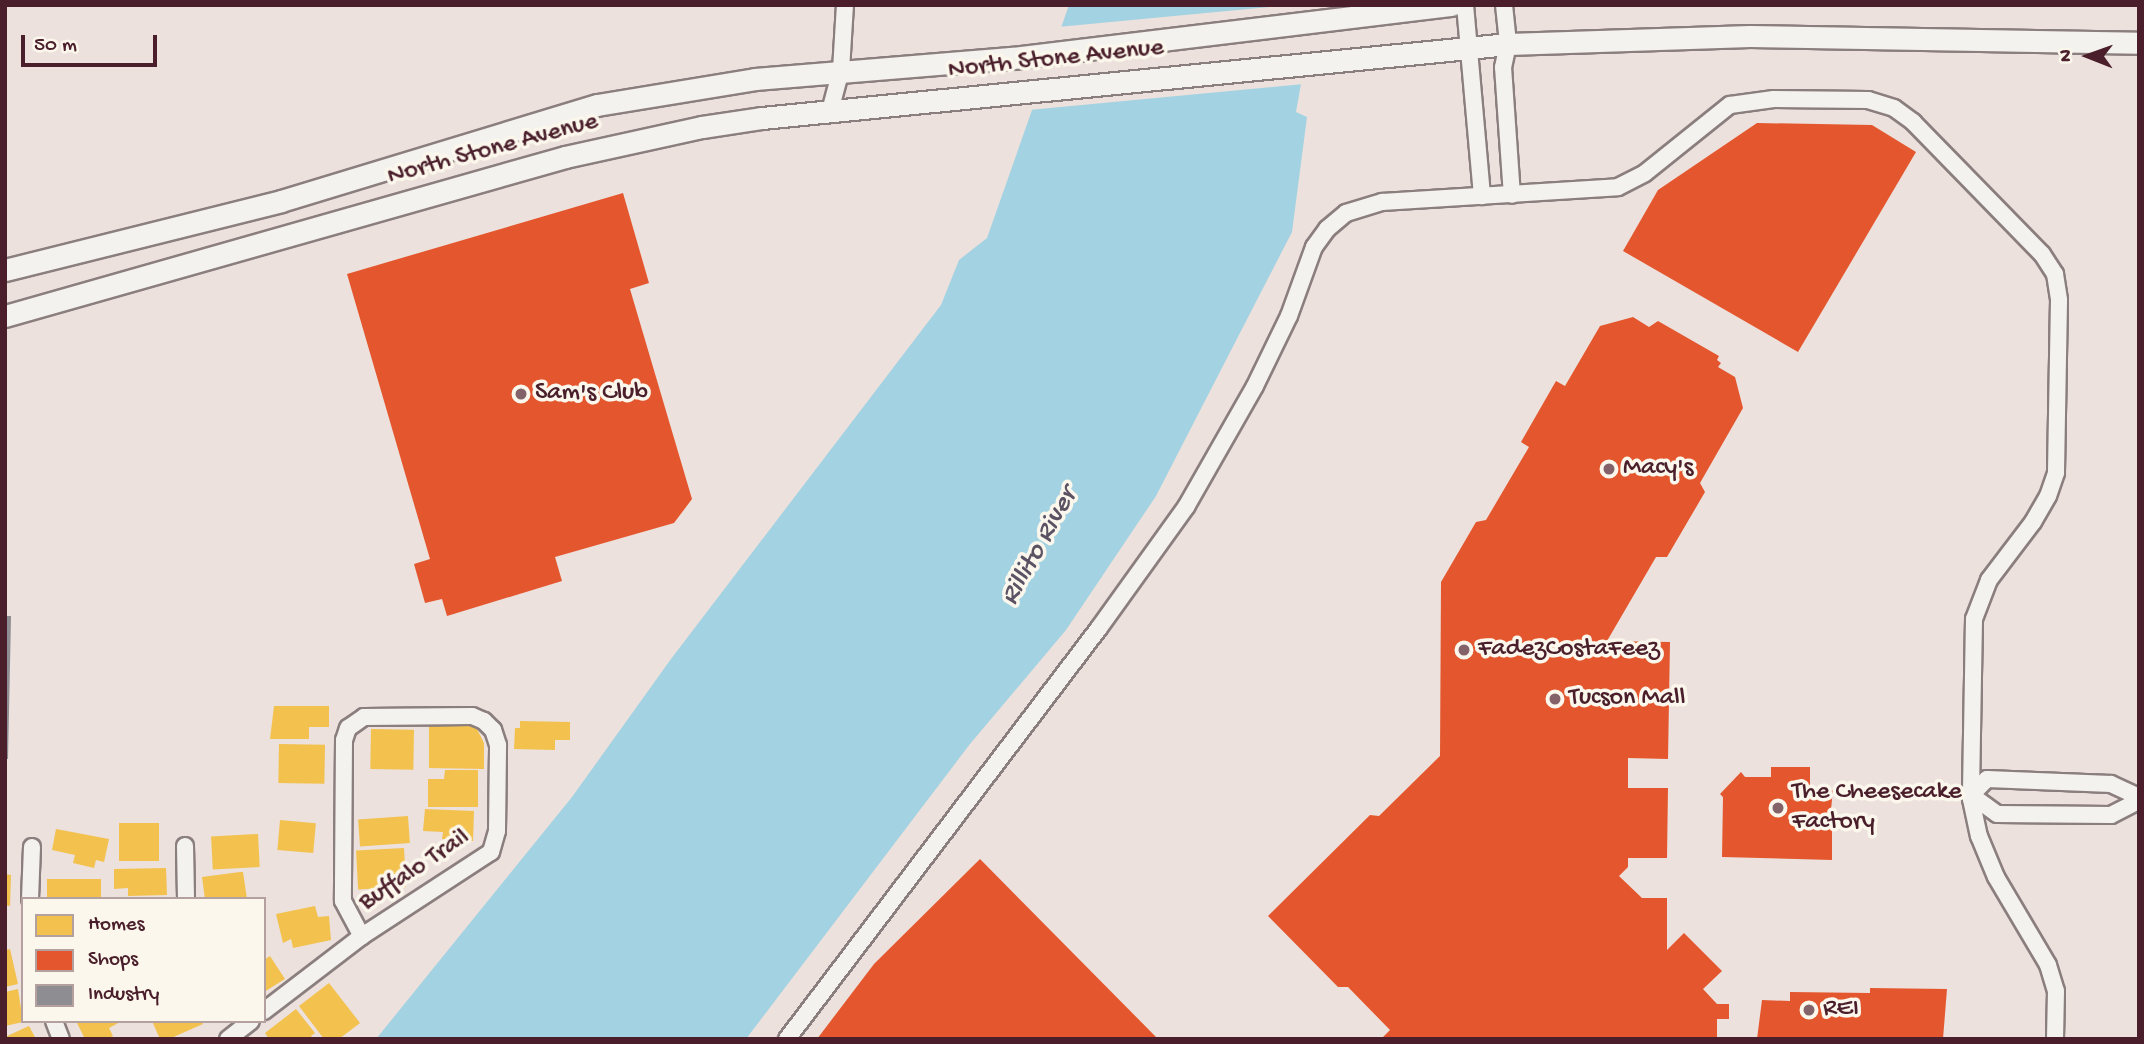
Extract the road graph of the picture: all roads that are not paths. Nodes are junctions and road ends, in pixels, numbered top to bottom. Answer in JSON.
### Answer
{"nodes":[{"id":1,"x":845,"y":5,"type":"edge"},
{"id":2,"x":1452,"y":5,"type":"edge"},
{"id":3,"x":1465,"y":5,"type":"edge"},
{"id":4,"x":1504,"y":5,"type":"edge"},
{"id":5,"x":2139,"y":43,"type":"edge"},
{"id":6,"x":1507,"y":44,"type":"junction"},
{"id":7,"x":1468,"y":46,"type":"junction"},
{"id":8,"x":841,"y":70,"type":"junction"},
{"id":9,"x":830,"y":111,"type":"junction"},
{"id":10,"x":1512,"y":195,"type":"junction"},
{"id":11,"x":1482,"y":197,"type":"junction"},
{"id":12,"x":5,"y":270,"type":"edge"},
{"id":13,"x":5,"y":316,"type":"edge"},
{"id":14,"x":1970,"y":795,"type":"junction"},
{"id":15,"x":2139,"y":799,"type":"edge"},
{"id":16,"x":185,"y":846,"type":"dead end"},
{"id":17,"x":32,"y":847,"type":"dead end"},
{"id":18,"x":30,"y":897,"type":"edge"},
{"id":19,"x":186,"y":897,"type":"edge"},
{"id":20,"x":362,"y":936,"type":"junction"},
{"id":21,"x":266,"y":1009,"type":"edge"},
{"id":22,"x":243,"y":1024,"type":"edge"},
{"id":23,"x":228,"y":1039,"type":"edge"},
{"id":24,"x":787,"y":1039,"type":"edge"},
{"id":25,"x":2055,"y":1039,"type":"edge"}],
"edges":[{"from":1,"to":8,"type":"street"},
{"from":2,"to":8,"type":"main road","name":"North Stone Avenue"},
{"from":3,"to":7,"type":"street"},
{"from":4,"to":6,"type":"street"},
{"from":5,"to":6,"type":"main road","name":"North Stone Avenue"},
{"from":6,"to":7,"type":"main road","name":"North Stone Avenue"},
{"from":6,"to":10,"type":"street"},
{"from":7,"to":9,"type":"main road","name":"North Stone Avenue"},
{"from":7,"to":11,"type":"street"},
{"from":8,"to":9,"type":"street"},
{"from":8,"to":12,"type":"main road","name":"North Stone Avenue"},
{"from":9,"to":13,"type":"main road","name":"North Stone Avenue"},
{"from":10,"to":11,"type":"street"},
{"from":10,"to":14,"type":"street"},
{"from":11,"to":24,"type":"street"},
{"from":14,"to":15,"type":"street"},
{"from":14,"to":15,"type":"street"},
{"from":14,"to":25,"type":"street"},
{"from":16,"to":19,"type":"street"},
{"from":17,"to":18,"type":"street"},
{"from":20,"to":20,"type":"street","name":"Buffalo Trail"},
{"from":20,"to":21,"type":"street","name":"Buffalo Trail"},
{"from":22,"to":23,"type":"street"}]}
